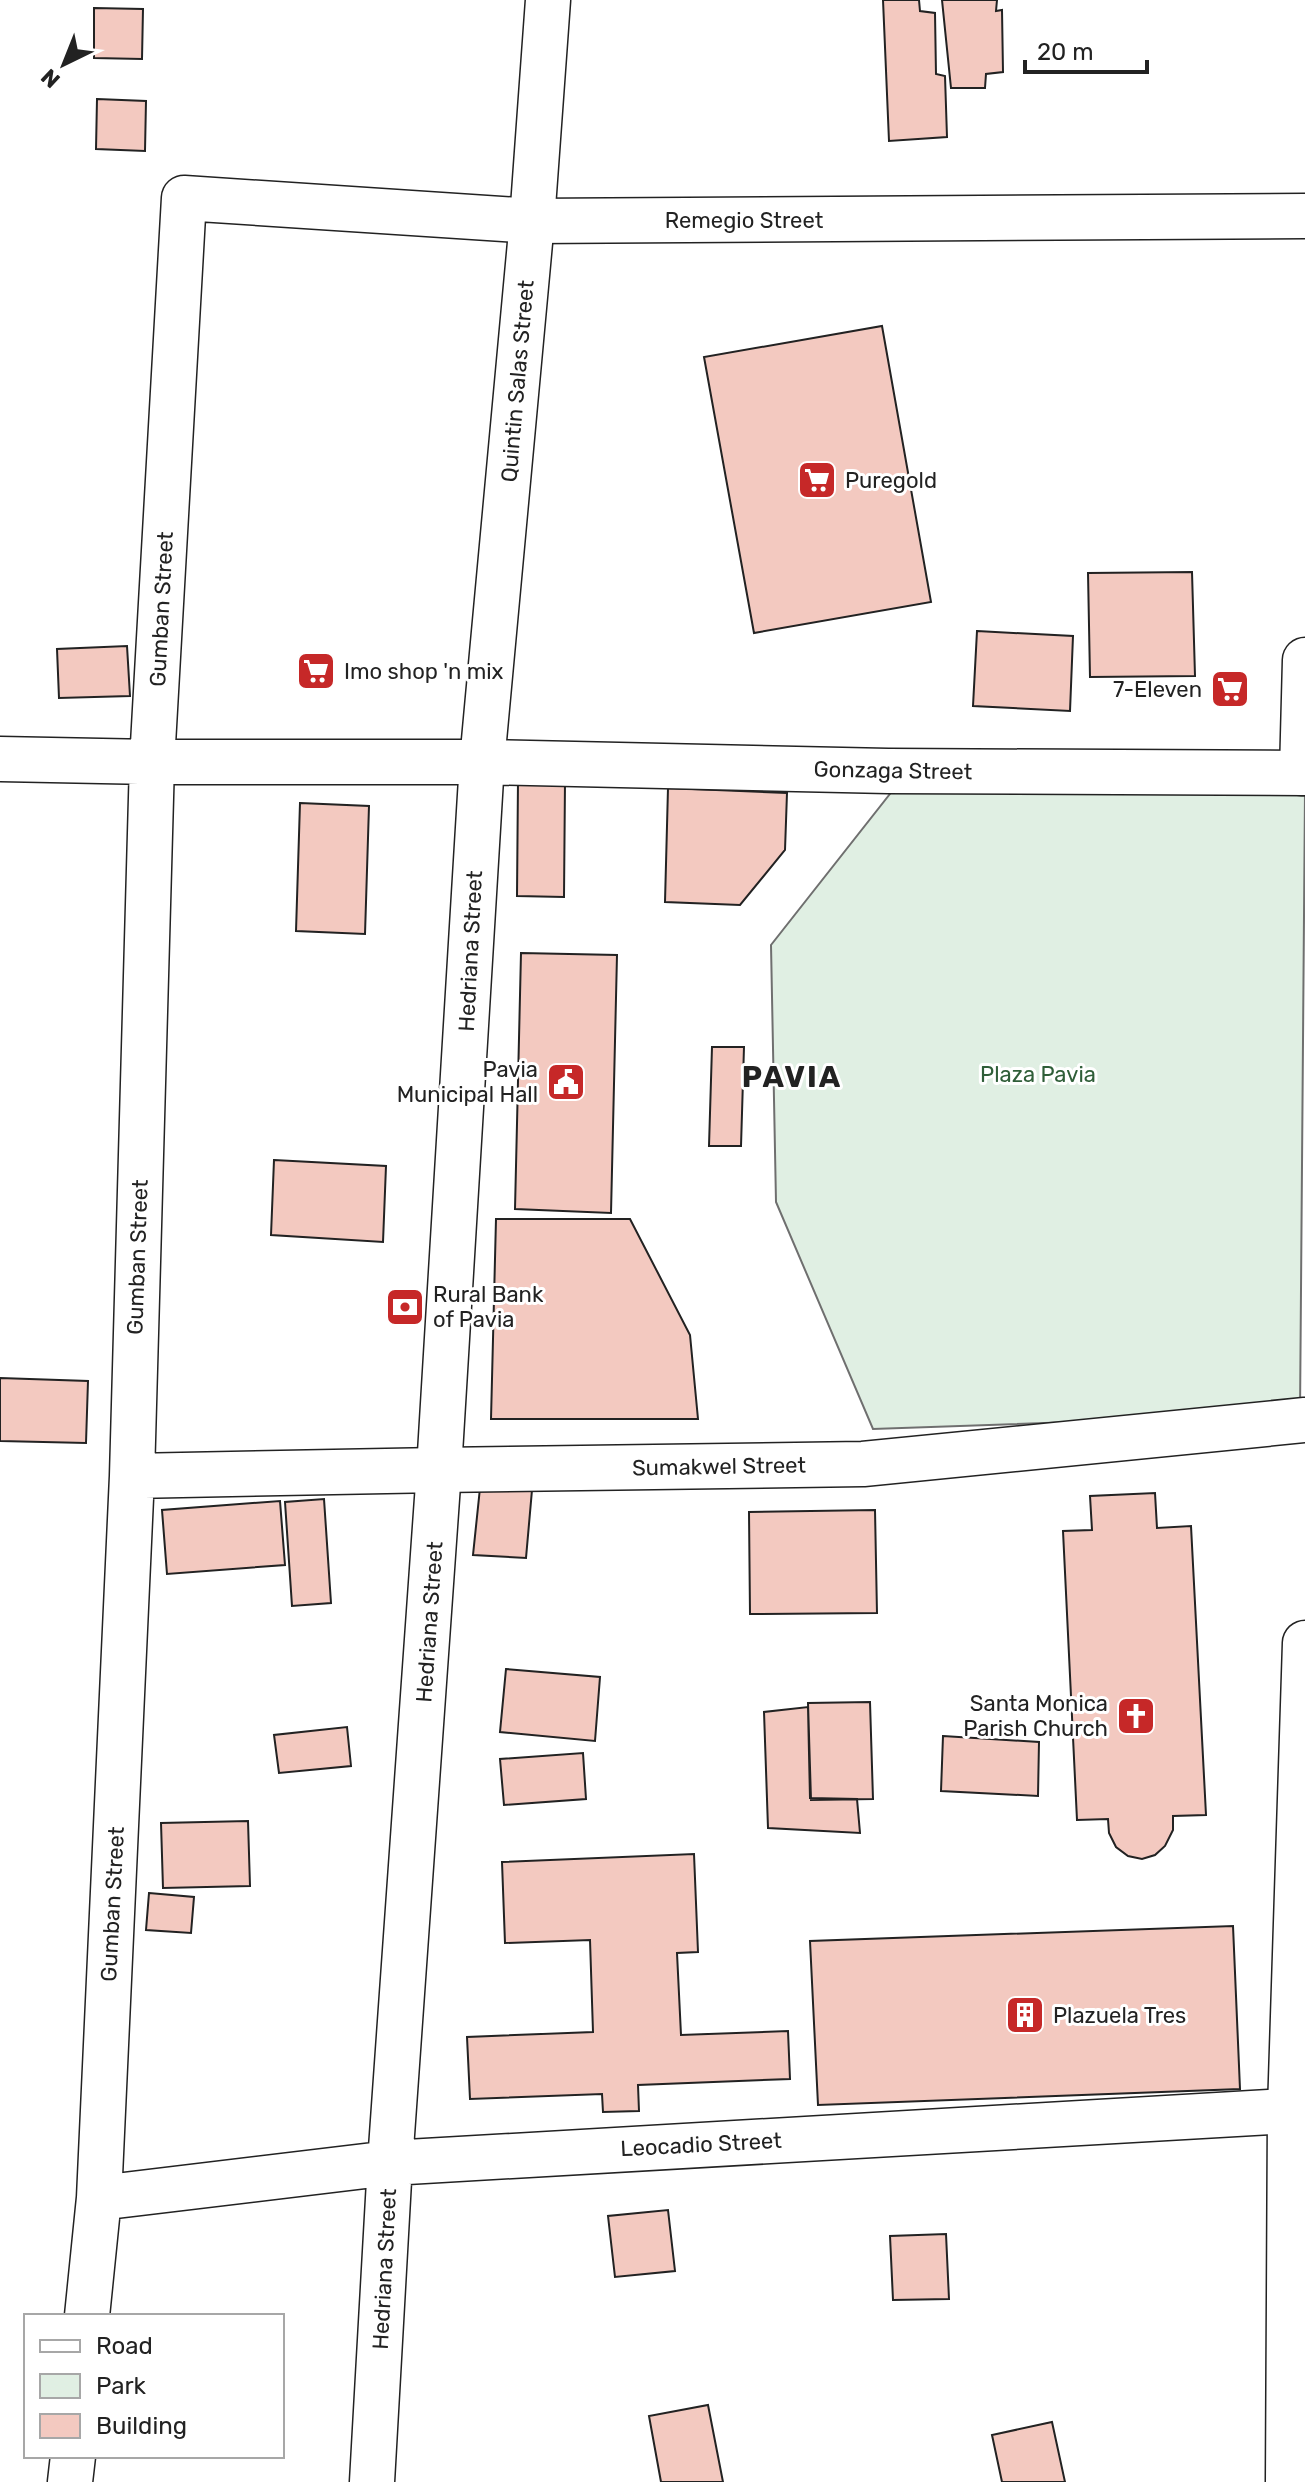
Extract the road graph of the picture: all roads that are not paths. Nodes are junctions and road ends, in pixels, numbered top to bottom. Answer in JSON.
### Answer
{"nodes":[{"id":1,"x":548,"y":0,"type":"edge"},
{"id":2,"x":184,"y":198,"type":"joint"},
{"id":3,"x":1305,"y":216,"type":"edge"},
{"id":4,"x":532,"y":221,"type":"junction"},
{"id":5,"x":1305,"y":660,"type":"edge"},
{"id":6,"x":0,"y":759,"type":"edge"},
{"id":7,"x":152,"y":762,"type":"junction"},
{"id":8,"x":482,"y":762,"type":"junction"},
{"id":9,"x":1303,"y":773,"type":"edge"},
{"id":10,"x":1305,"y":1420,"type":"edge"},
{"id":11,"x":439,"y":1470,"type":"junction"},
{"id":12,"x":132,"y":1476,"type":"junction"},
{"id":13,"x":1305,"y":1643,"type":"edge"},
{"id":14,"x":1298,"y":2110,"type":"edge"},
{"id":15,"x":390,"y":2163,"type":"junction"},
{"id":16,"x":99,"y":2198,"type":"junction"},
{"id":17,"x":87,"y":2314,"type":"edge"},
{"id":18,"x":73,"y":2458,"type":"edge"},
{"id":19,"x":70,"y":2482,"type":"edge"},
{"id":20,"x":372,"y":2482,"type":"edge"},
{"id":21,"x":1288,"y":2482,"type":"edge"}],
"edges":[{"from":1,"to":4,"type":"street","name":"Quintin Salas Street"},
{"from":2,"to":4,"type":"street","name":"Remegio Street"},
{"from":2,"to":7,"type":"street","name":"Gumban Street"},
{"from":3,"to":4,"type":"street","name":"Remegio Street"},
{"from":4,"to":8,"type":"street","name":"Quintin Salas Street"},
{"from":5,"to":9,"type":"street"},
{"from":6,"to":7,"type":"street","name":"Gonzaga Street"},
{"from":7,"to":8,"type":"street","name":"Gonzaga Street"},
{"from":7,"to":12,"type":"street","name":"Gumban Street"},
{"from":8,"to":9,"type":"street","name":"Gonzaga Street"},
{"from":8,"to":11,"type":"street","name":"Hedriana Street"},
{"from":10,"to":11,"type":"street","name":"Sumakwel Street"},
{"from":11,"to":12,"type":"street","name":"Sumakwel Street"},
{"from":11,"to":15,"type":"street","name":"Hedriana Street"},
{"from":12,"to":16,"type":"street","name":"Gumban Street"},
{"from":13,"to":14,"type":"street"},
{"from":14,"to":15,"type":"street","name":"Leocadio Street"},
{"from":14,"to":21,"type":"street"},
{"from":15,"to":16,"type":"street","name":"Leocadio Street"},
{"from":15,"to":20,"type":"street","name":"Hedriana Street"},
{"from":16,"to":17,"type":"street","name":"Gumban Street"},
{"from":18,"to":19,"type":"street"}]}
